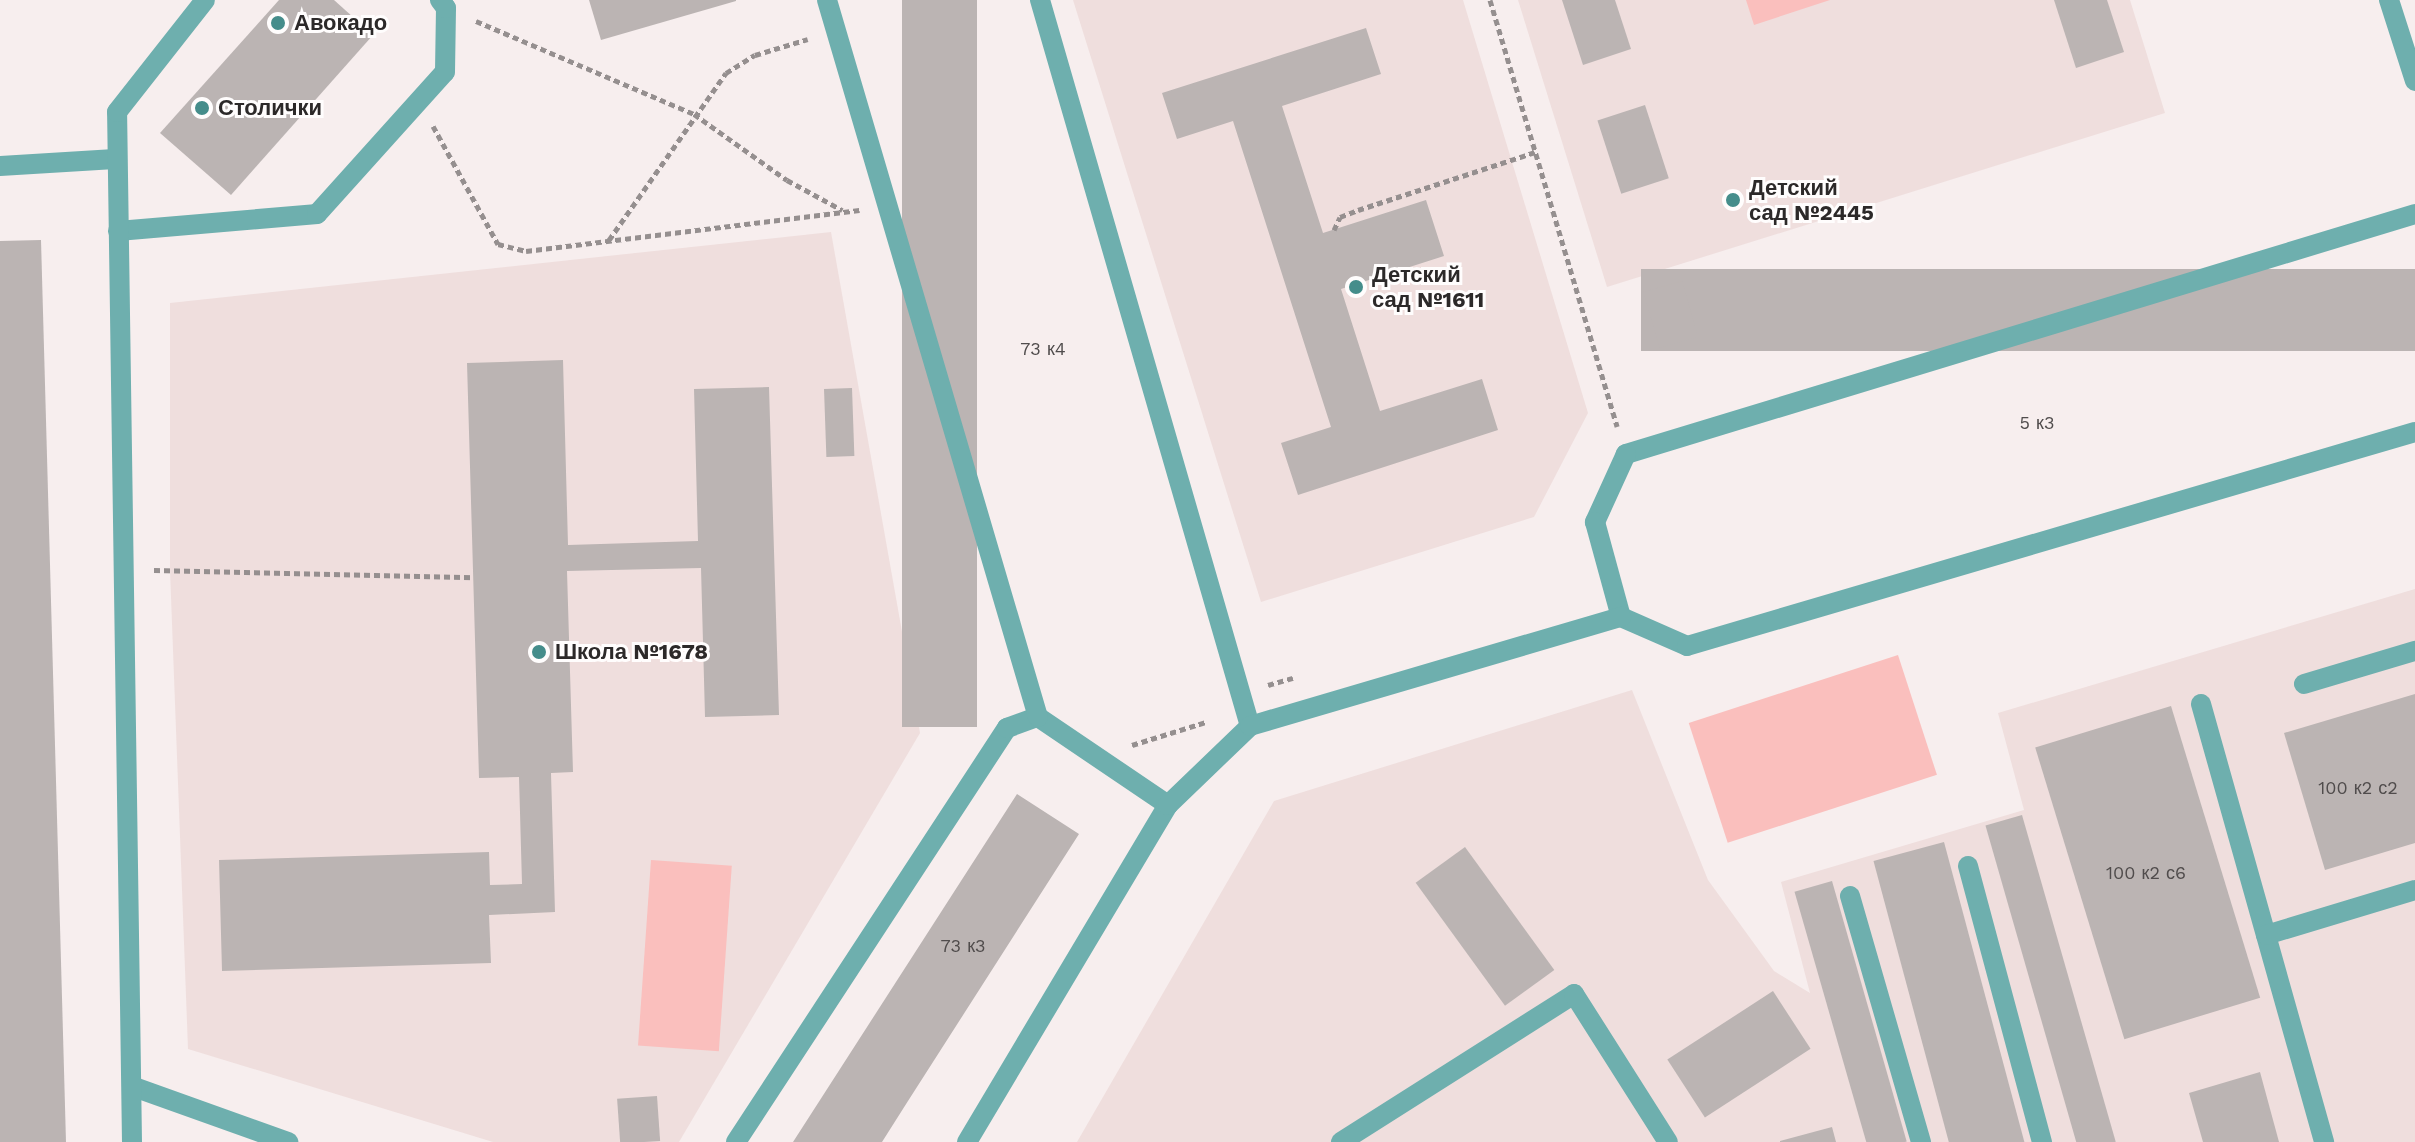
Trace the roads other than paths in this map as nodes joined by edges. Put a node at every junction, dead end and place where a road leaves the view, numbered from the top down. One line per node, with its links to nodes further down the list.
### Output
1 (205, 0): 7 (lane)
2 (827, 0): 16 (lane)
3 (1040, 0): 17 (lane)
4 (2389, 0): 6 (lane)
5 (443, 4): 10 (lane)
6 (2415, 81)
7 (115, 159): 8 (lane); 10 (lane)
8 (0, 166)
9 (2415, 214): 12 (lane)
10 (118, 231): 23 (lane)
11 (2415, 432): 12 (lane)
12 (1621, 617): 17 (lane)
13 (2415, 651): 14 (lane)
14 (2304, 684)
15 (2201, 704): 22 (lane)
16 (1038, 717): 18 (lane); 26 (lane)
17 (1250, 726): 18 (lane)
18 (1168, 805): 27 (lane)
19 (1968, 866): 31 (lane)
20 (2415, 890): 22 (lane)
21 (1850, 896): 30 (lane)
22 (2266, 935): 32 (lane)
23 (134, 1087): 24 (lane); 25 (lane)
24 (132, 1142)
25 (288, 1142)
26 (736, 1142)
27 (967, 1142)
28 (1341, 1142): 29 (lane)
29 (1668, 1142)
30 (1921, 1142)
31 (2042, 1142)
32 (2324, 1142)

